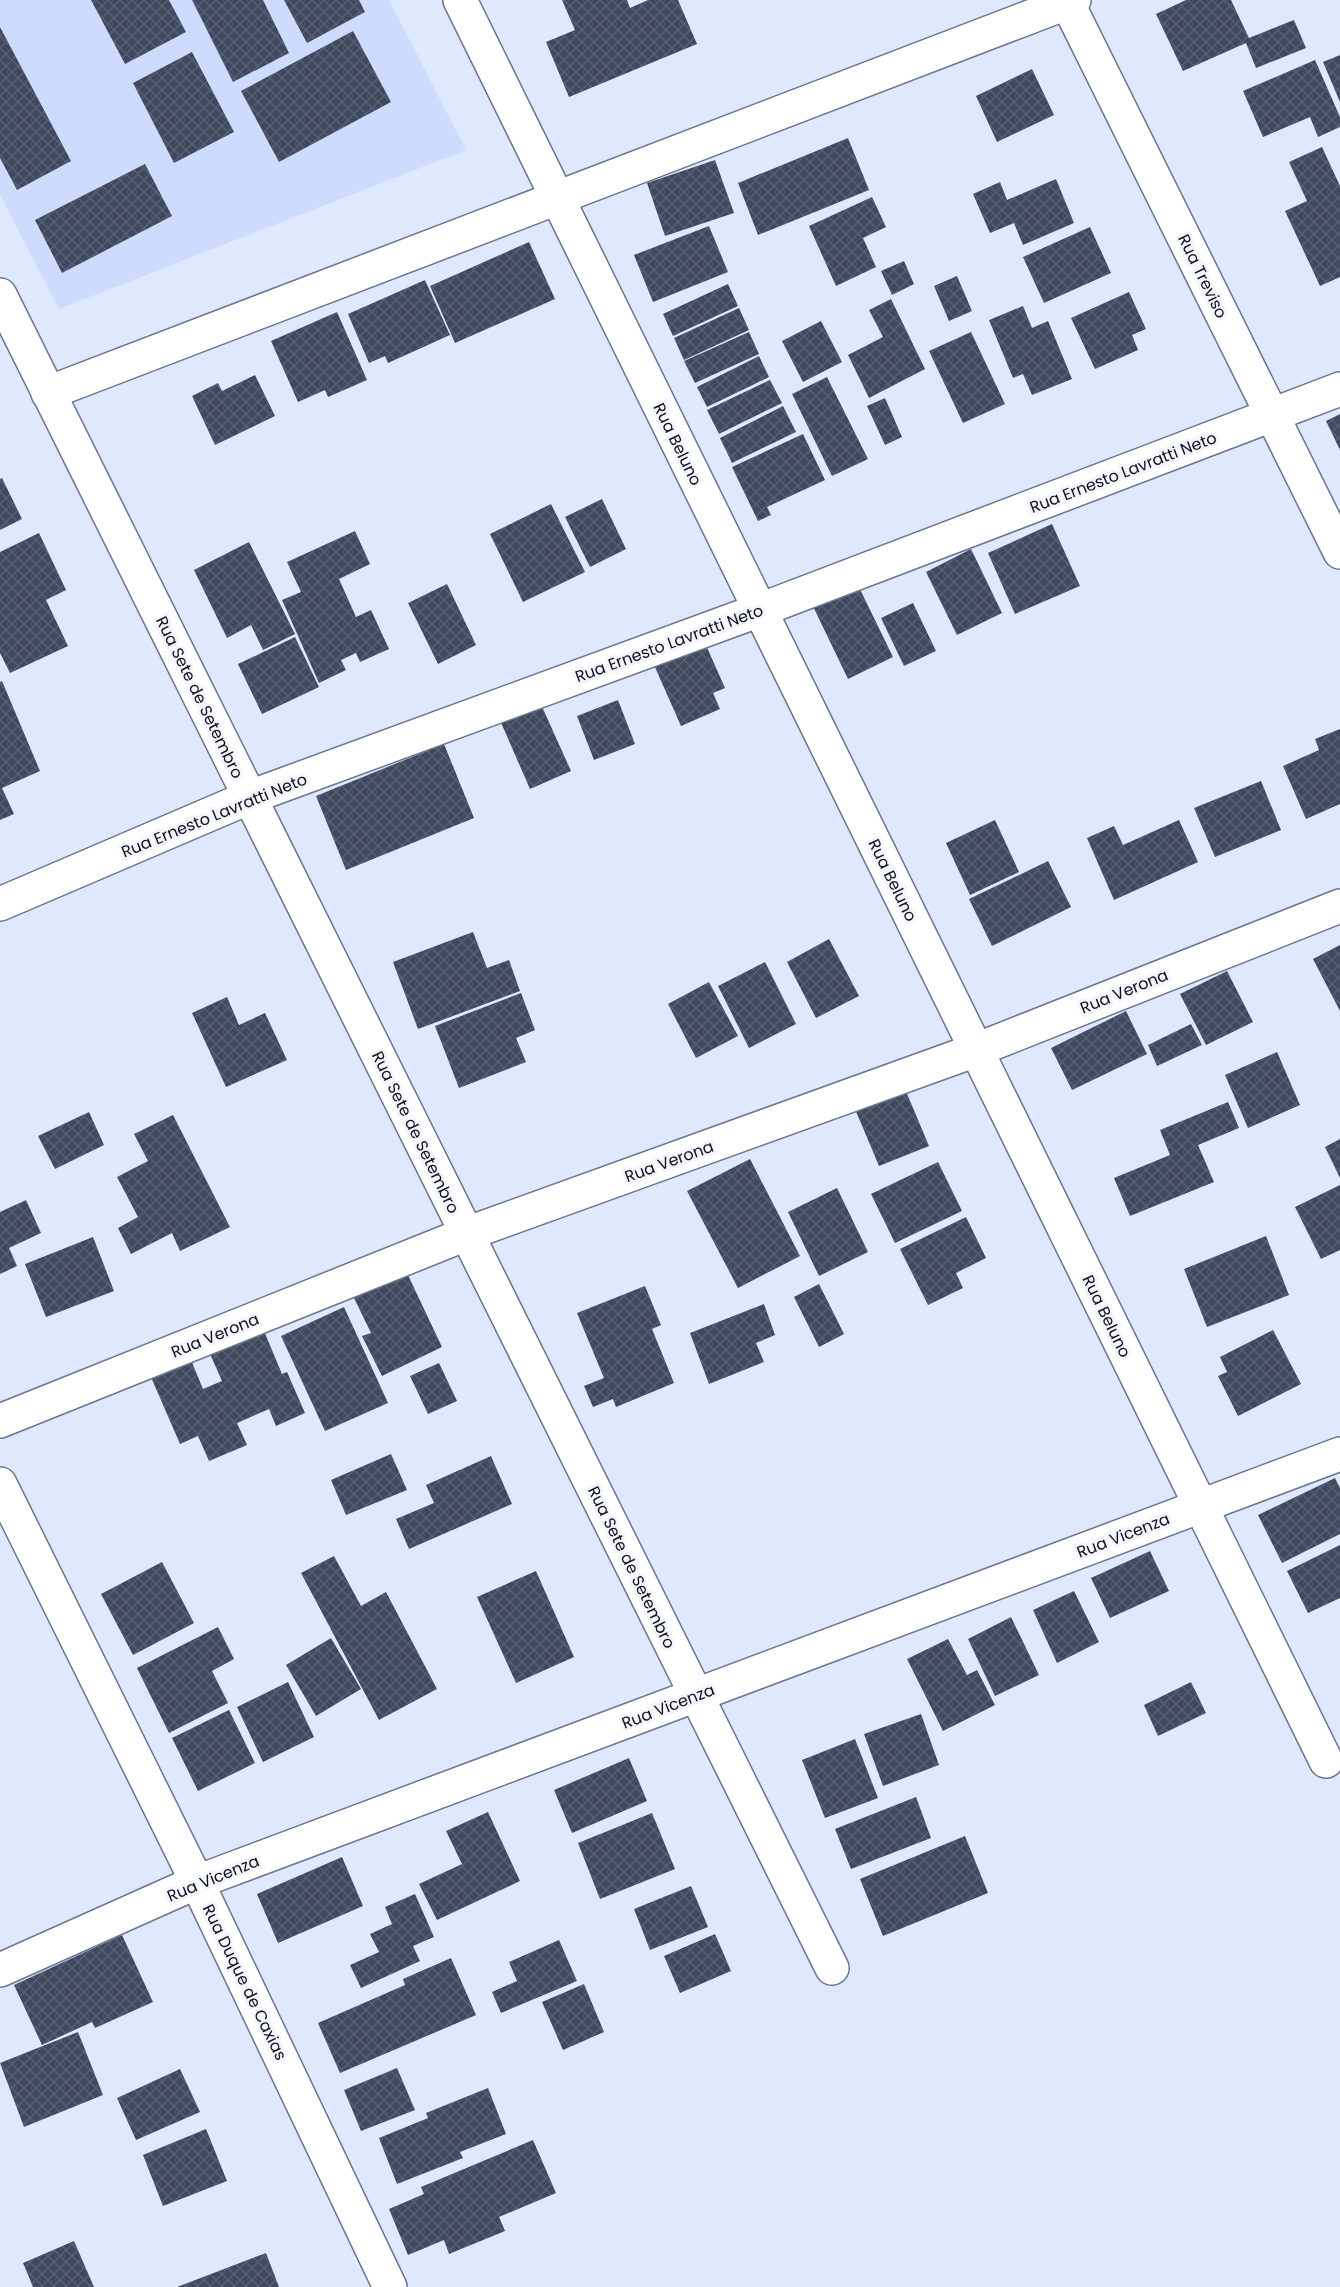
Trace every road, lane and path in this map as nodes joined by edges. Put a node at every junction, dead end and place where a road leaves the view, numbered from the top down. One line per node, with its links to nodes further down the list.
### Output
1 (460, 0): 3 (street, Rua Beluno)
2 (1069, 1): 3 (street); 7 (street, Rua Treviso)
3 (557, 198): 6 (street); 9 (street, Rua Beluno)
4 (3, 308): 6 (street, Rua Sete de Setembro)
5 (1340, 389): 7 (street, Rua Ernesto Lavratti Neto)
6 (48, 393): 10 (street, Rua Sete de Setembro)
7 (1272, 416): 8 (street, Rua Treviso); 9 (street, Rua Ernesto Lavratti Neto)
8 (1340, 552)
9 (760, 609): 10 (street, Rua Ernesto Lavratti Neto); 13 (street, Rua Beluno)
10 (250, 797): 11 (street, Rua Ernesto Lavratti Neto); 14 (street, Rua Sete de Setembro)
11 (0, 904)
12 (1340, 906): 13 (street, Rua Verona)
13 (976, 1050): 14 (street, Rua Verona); 18 (street, Rua Beluno)
14 (466, 1234): 15 (street, Rua Verona); 19 (street, Rua Sete de Setembro)
15 (0, 1421)
16 (1340, 1454): 18 (street, Rua Vicenza)
17 (0, 1484): 21 (street, Rua Duque de Caxias)
18 (1200, 1506): 19 (street, Rua Vicenza); 20 (street, Rua Beluno)
19 (696, 1695): 21 (street, Rua Vicenza); 22 (street, Rua Sete de Setembro)
20 (1326, 1761)
21 (197, 1882): 23 (street, Rua Vicenza); 24 (street, Rua Duque de Caxias)
22 (832, 1968)
23 (0, 1970)
24 (390, 2287)

